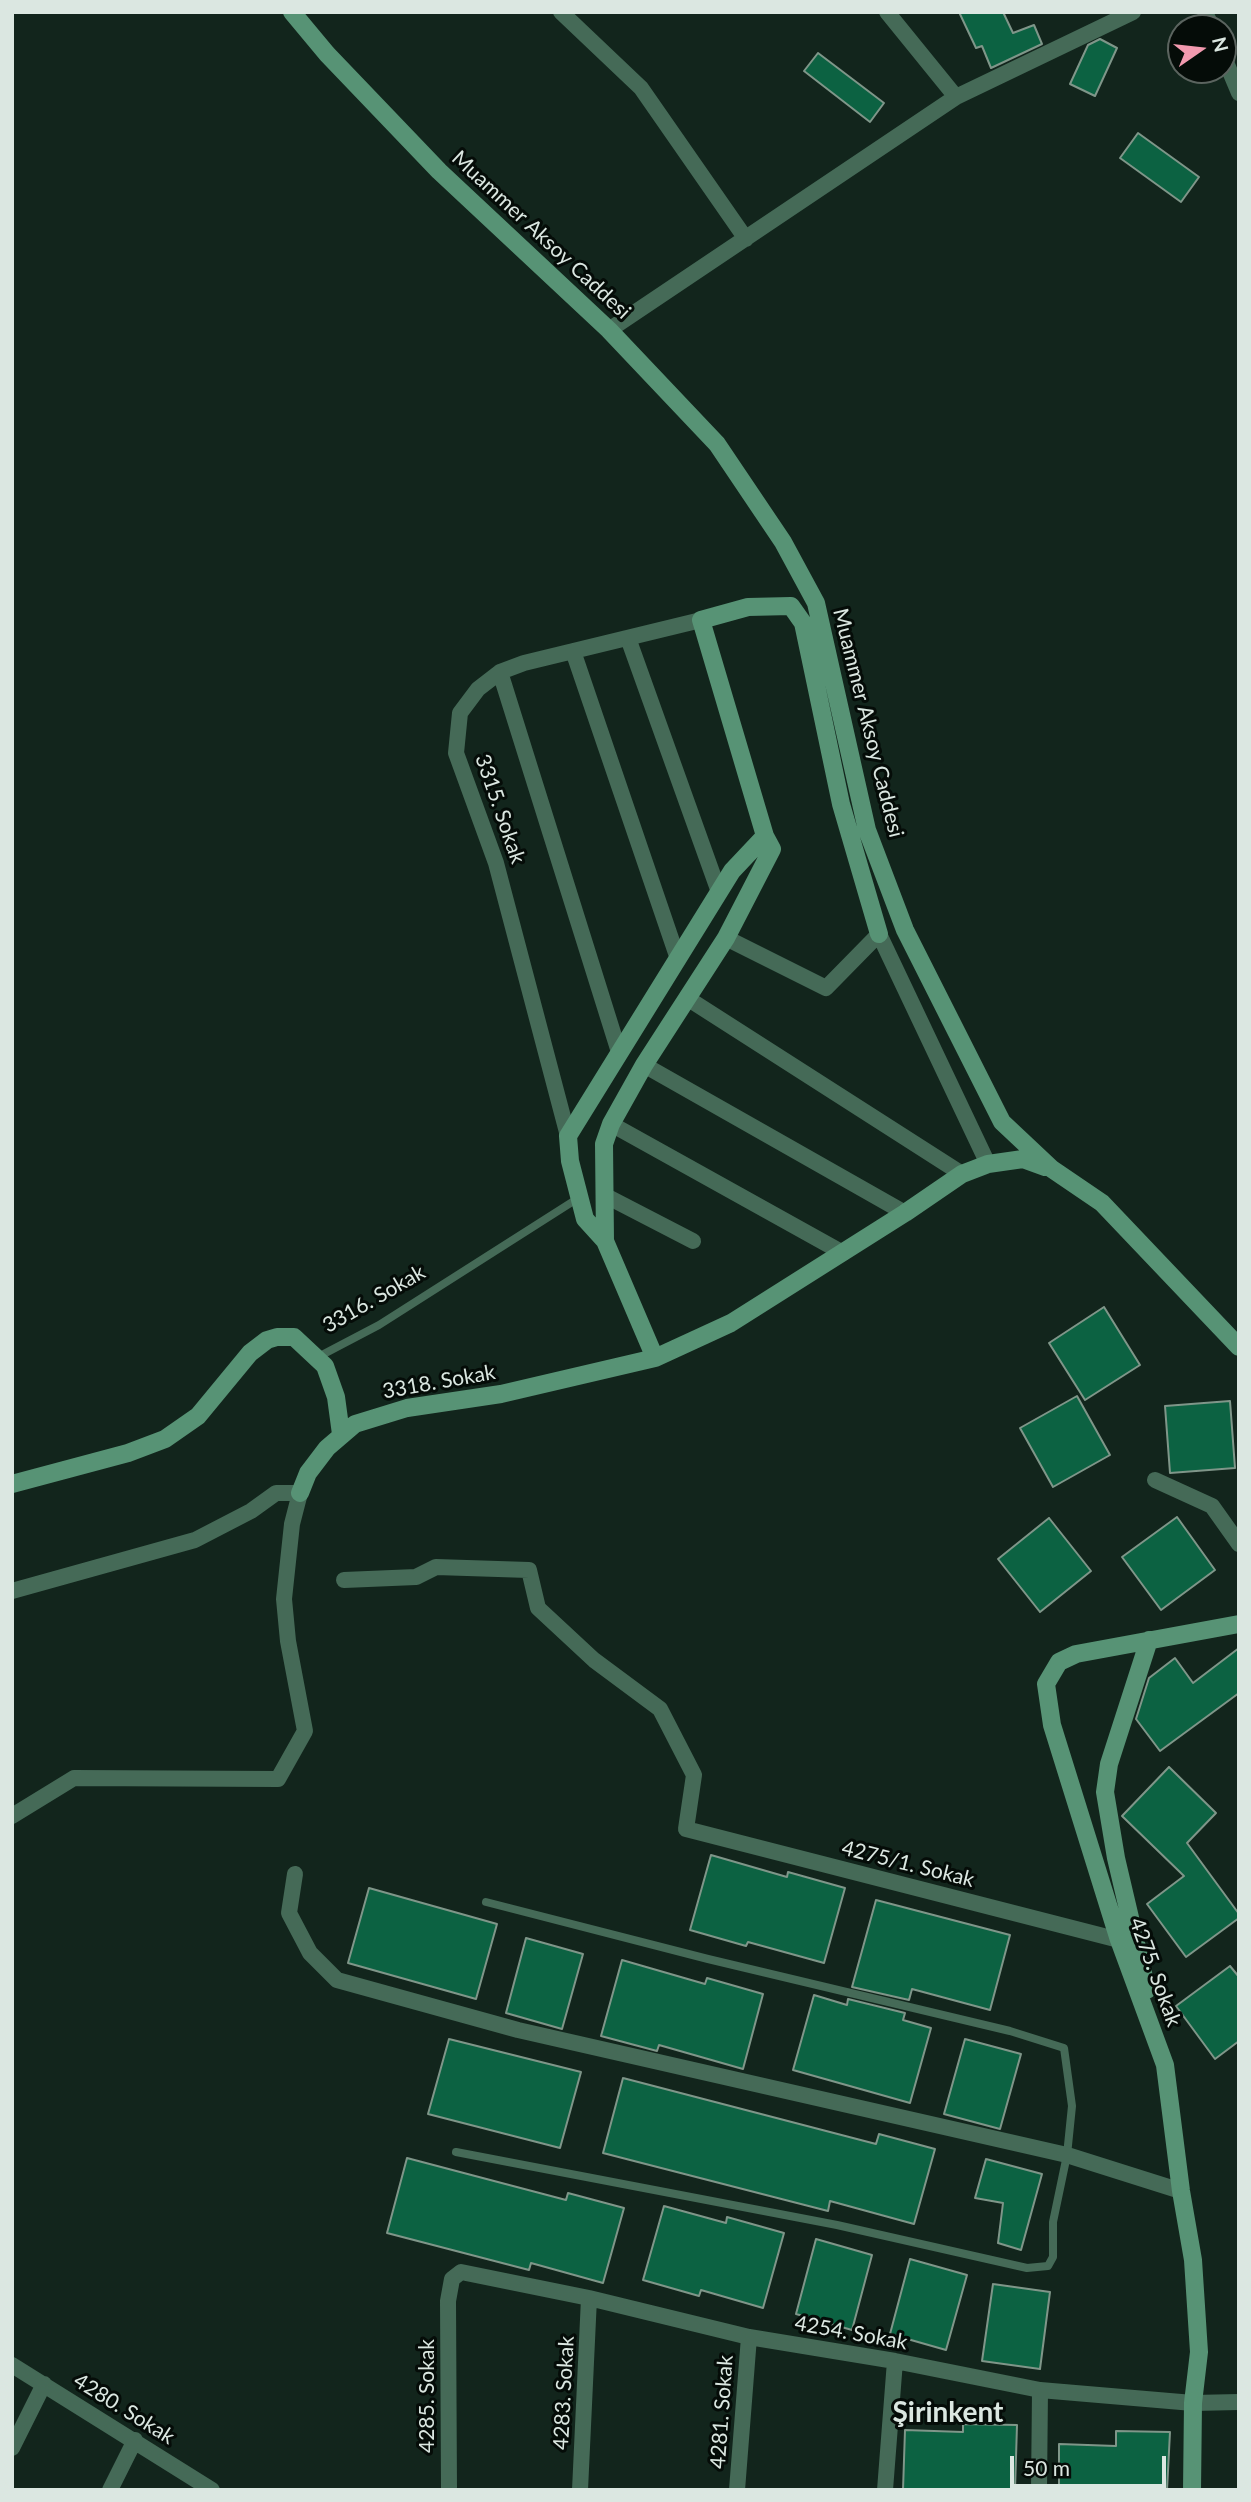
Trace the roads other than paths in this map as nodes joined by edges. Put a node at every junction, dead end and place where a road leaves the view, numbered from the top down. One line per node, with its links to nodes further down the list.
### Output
1 (292, 12): 7 (street, Muammer Aksoy Caddesi)
2 (561, 12): 6 (street)
3 (887, 12): 5 (street)
4 (1133, 12): 5 (street)
5 (956, 97): 6 (street)
6 (746, 239): 7 (street)
7 (609, 330): 23 (street, Muammer Aksoy Caddesi)
8 (701, 620): 9 (street, 3315. Sokak); 12 (street); 14 (street)
9 (628, 638): 10 (street, 3315. Sokak); 13 (street)
10 (573, 651): 11 (street, 3315. Sokak); 16 (street)
11 (500, 672): 18 (street); 21 (street, 3315. Sokak)
12 (765, 836): 13 (street); 15 (street)
13 (719, 892): 16 (street)
14 (879, 934): 15 (street); 22 (street)
15 (726, 938): 17 (street)
16 (678, 959): 18 (street)
17 (687, 998): 19 (street); 24 (street)
18 (619, 1052): 21 (street)
19 (644, 1065): 20 (street); 27 (street)
20 (611, 1124): 25 (street); 30 (street)
21 (568, 1136): 26 (street)
22 (988, 1164): 23 (street, 3318. Sokak); 24 (street, 3318. Sokak)
23 (1052, 1169): 31 (street, Muammer Aksoy Caddesi)
24 (962, 1174): 27 (street, 3318. Sokak)
25 (606, 1196): 28 (street); 29 (street)
26 (580, 1197): 28 (street); 32 (lane, 3316. Sokak)
27 (905, 1213): 30 (street, 3318. Sokak)
28 (605, 1241): 33 (street)
29 (693, 1241)
30 (843, 1253): 33 (street, 3318. Sokak)
31 (1239, 1347)
32 (318, 1357): 34 (street); 36 (street, 3316. Sokak)
33 (655, 1357): 34 (street, 3318. Sokak)
34 (341, 1434): 37 (street, 3318. Sokak)
35 (1154, 1480): 38 (street)
36 (12, 1484)
37 (300, 1493): 40 (street); 43 (street, 3318. Sokak)
38 (1239, 1544)
39 (344, 1580): 46 (street, 4275/1. Sokak)
40 (12, 1591)
41 (1239, 1624): 42 (street, 4275. Sokak)
42 (1149, 1640): 46 (street, 4275. Sokak); 47 (street)
43 (12, 1816)
44 (295, 1874): 49 (street)
45 (486, 1902): 49 (lane)
46 (1119, 1940): 47 (street, 4275. Sokak)
47 (1165, 2065): 50 (street, 4275. Sokak)
48 (456, 2152): 49 (lane)
49 (1067, 2155): 50 (street)
50 (1181, 2191): 59 (street, 4275. Sokak)
51 (589, 2298): 52 (street, 4254. Sokak); 53 (street, 4254. Sokak); 65 (street, 4283. Sokak)
52 (448, 2301): 64 (street, 4285. Sokak)
53 (749, 2337): 54 (street, 4254. Sokak); 66 (street, 4281. Sokak)
54 (895, 2361): 57 (street, 4254. Sokak); 67 (street)
55 (12, 2365): 56 (street, 4280. Sokak)
56 (44, 2384): 60 (street, 4280. Sokak); 61 (street)
57 (1040, 2390): 59 (street, 4254. Sokak); 68 (street)
58 (1239, 2402): 59 (street, 4254. Sokak)
59 (1194, 2403): 69 (street, 4275. Sokak)
60 (135, 2440): 62 (street); 63 (street, 4280. Sokak)
61 (12, 2448)
62 (110, 2490)
63 (212, 2490)
64 (449, 2490)
65 (580, 2490)
66 (737, 2490)
67 (885, 2490)
68 (1039, 2490)
69 (1192, 2490)

